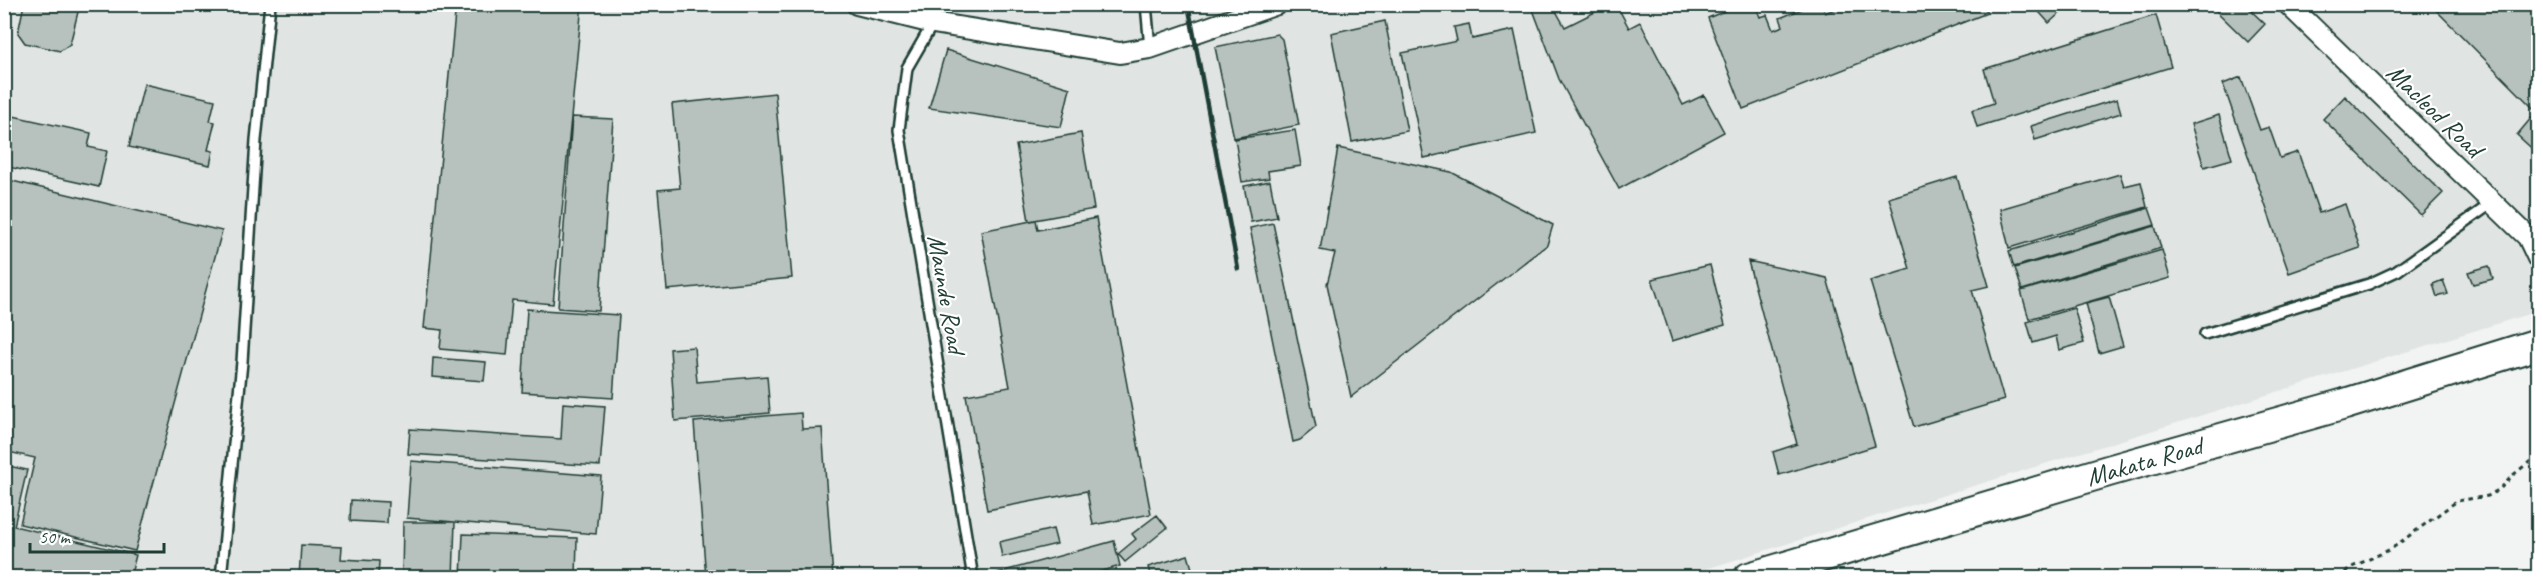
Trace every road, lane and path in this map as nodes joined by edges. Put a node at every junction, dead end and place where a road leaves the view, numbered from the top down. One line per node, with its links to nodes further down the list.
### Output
1 (270, 4): 13 (lane)
2 (857, 4): 6 (street)
3 (1146, 4): 7 (lane)
4 (1277, 4): 7 (street)
5 (2288, 4): 8 (street, Macleod Road)
6 (933, 23): 7 (street); 14 (lane, Maunde Road)
7 (1150, 48)
8 (2492, 203): 9 (street, Macleod Road); 10 (lane)
9 (2538, 258)
10 (2205, 334)
11 (2538, 345): 15 (main road, Makata Road)
12 (2538, 455): 16 (path)
13 (221, 578)
14 (973, 578)
15 (1749, 578)
16 (2338, 578)

